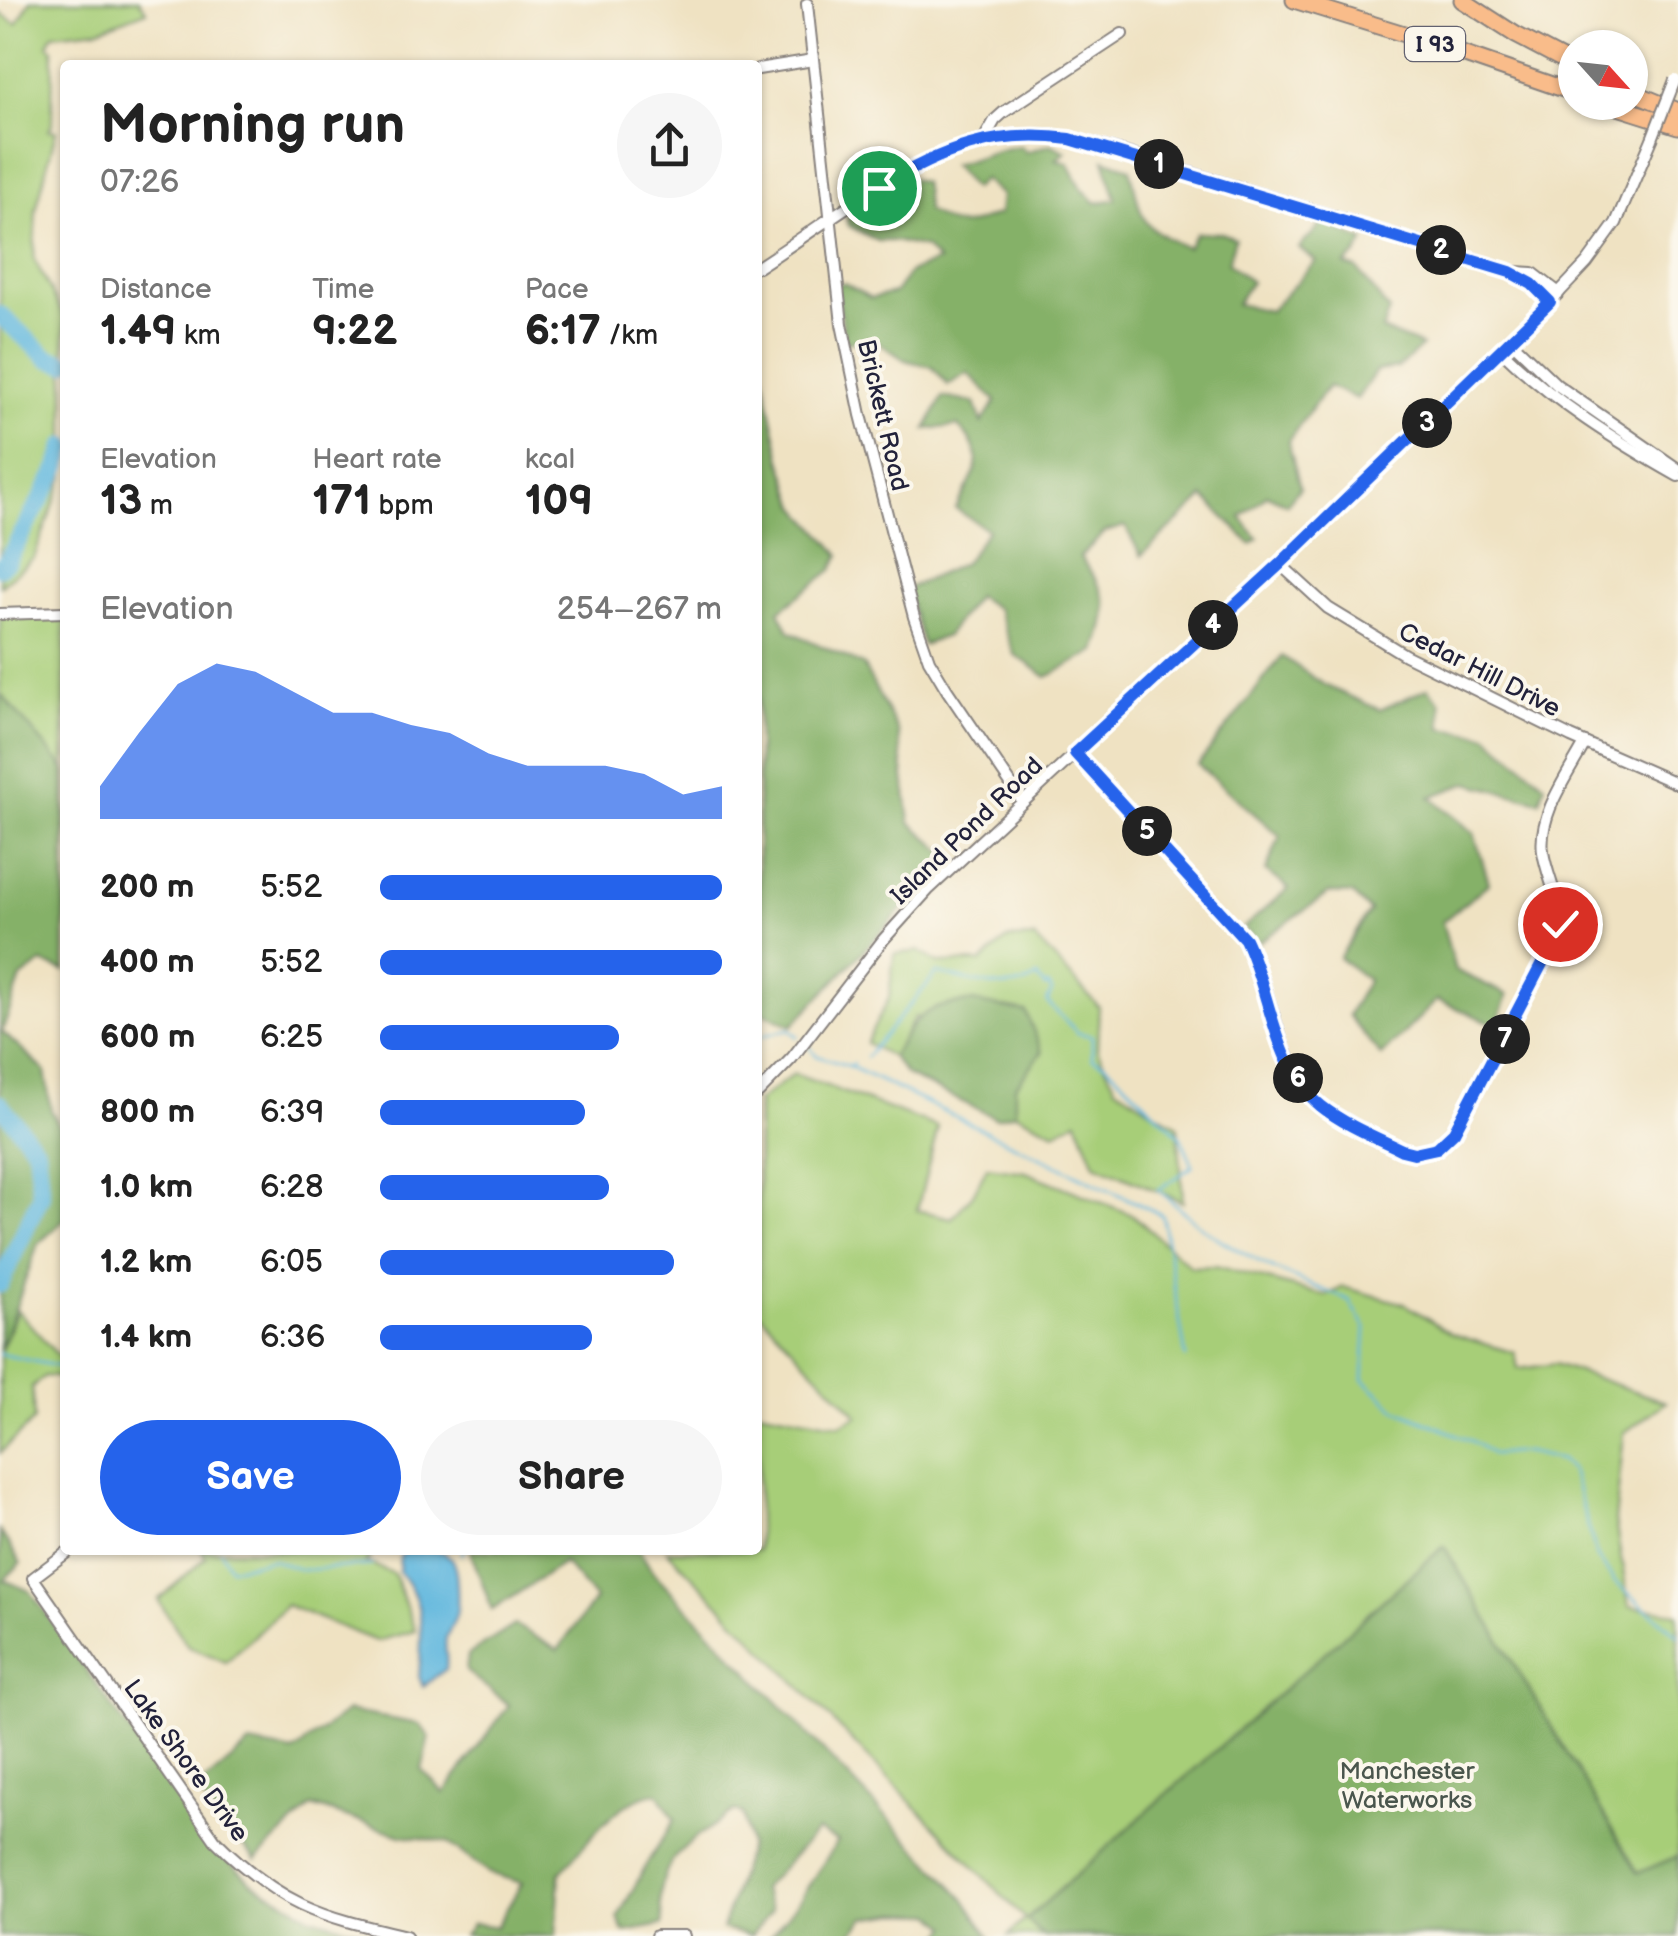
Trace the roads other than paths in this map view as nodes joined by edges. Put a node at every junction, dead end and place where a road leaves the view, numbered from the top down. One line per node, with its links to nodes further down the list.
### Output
1 (1294, 0): 9 (highway, I 93)
2 (1462, 0): 5 (highway)
3 (807, 4): 6 (street, Brickett Road)
4 (1122, 34): 14 (street)
5 (1558, 57)
6 (812, 60): 7 (street); 15 (street, Brickett Road)
7 (762, 68)
8 (1677, 76): 18 (street, Island Pond Road, bridge)
9 (1558, 87)
10 (1648, 98): 11 (highway)
11 (1678, 111)
12 (1648, 117): 13 (highway)
13 (1678, 126)
14 (984, 141): 15 (street); 17 (street)
15 (830, 221): 16 (street); 29 (street, Brickett Road)
16 (762, 264)
17 (1510, 272): 18 (street); 19 (street)
18 (1559, 293): 19 (street, Island Pond Road)
19 (1550, 302): 20 (street, Island Pond Road)
20 (1511, 341): 21 (street, Island Pond Road); 22 (street)
21 (1502, 351): 22 (street); 23 (street, Island Pond Road)
22 (1678, 472)
23 (1280, 564): 26 (street, Cedar Hill Drive); 27 (street, Island Pond Road)
24 (60, 612): 25 (street)
25 (0, 614)
26 (1584, 743): 27 (street); 28 (street, Cedar Hill Drive)
27 (1075, 753): 29 (street, Island Pond Road)
28 (1678, 784)
29 (1024, 802): 30 (street, Island Pond Road)
30 (762, 1089)
31 (63, 1555): 32 (street, Lake Shore Drive)
32 (406, 1936)
33 (656, 1936): 34 (street)
34 (684, 1936)

